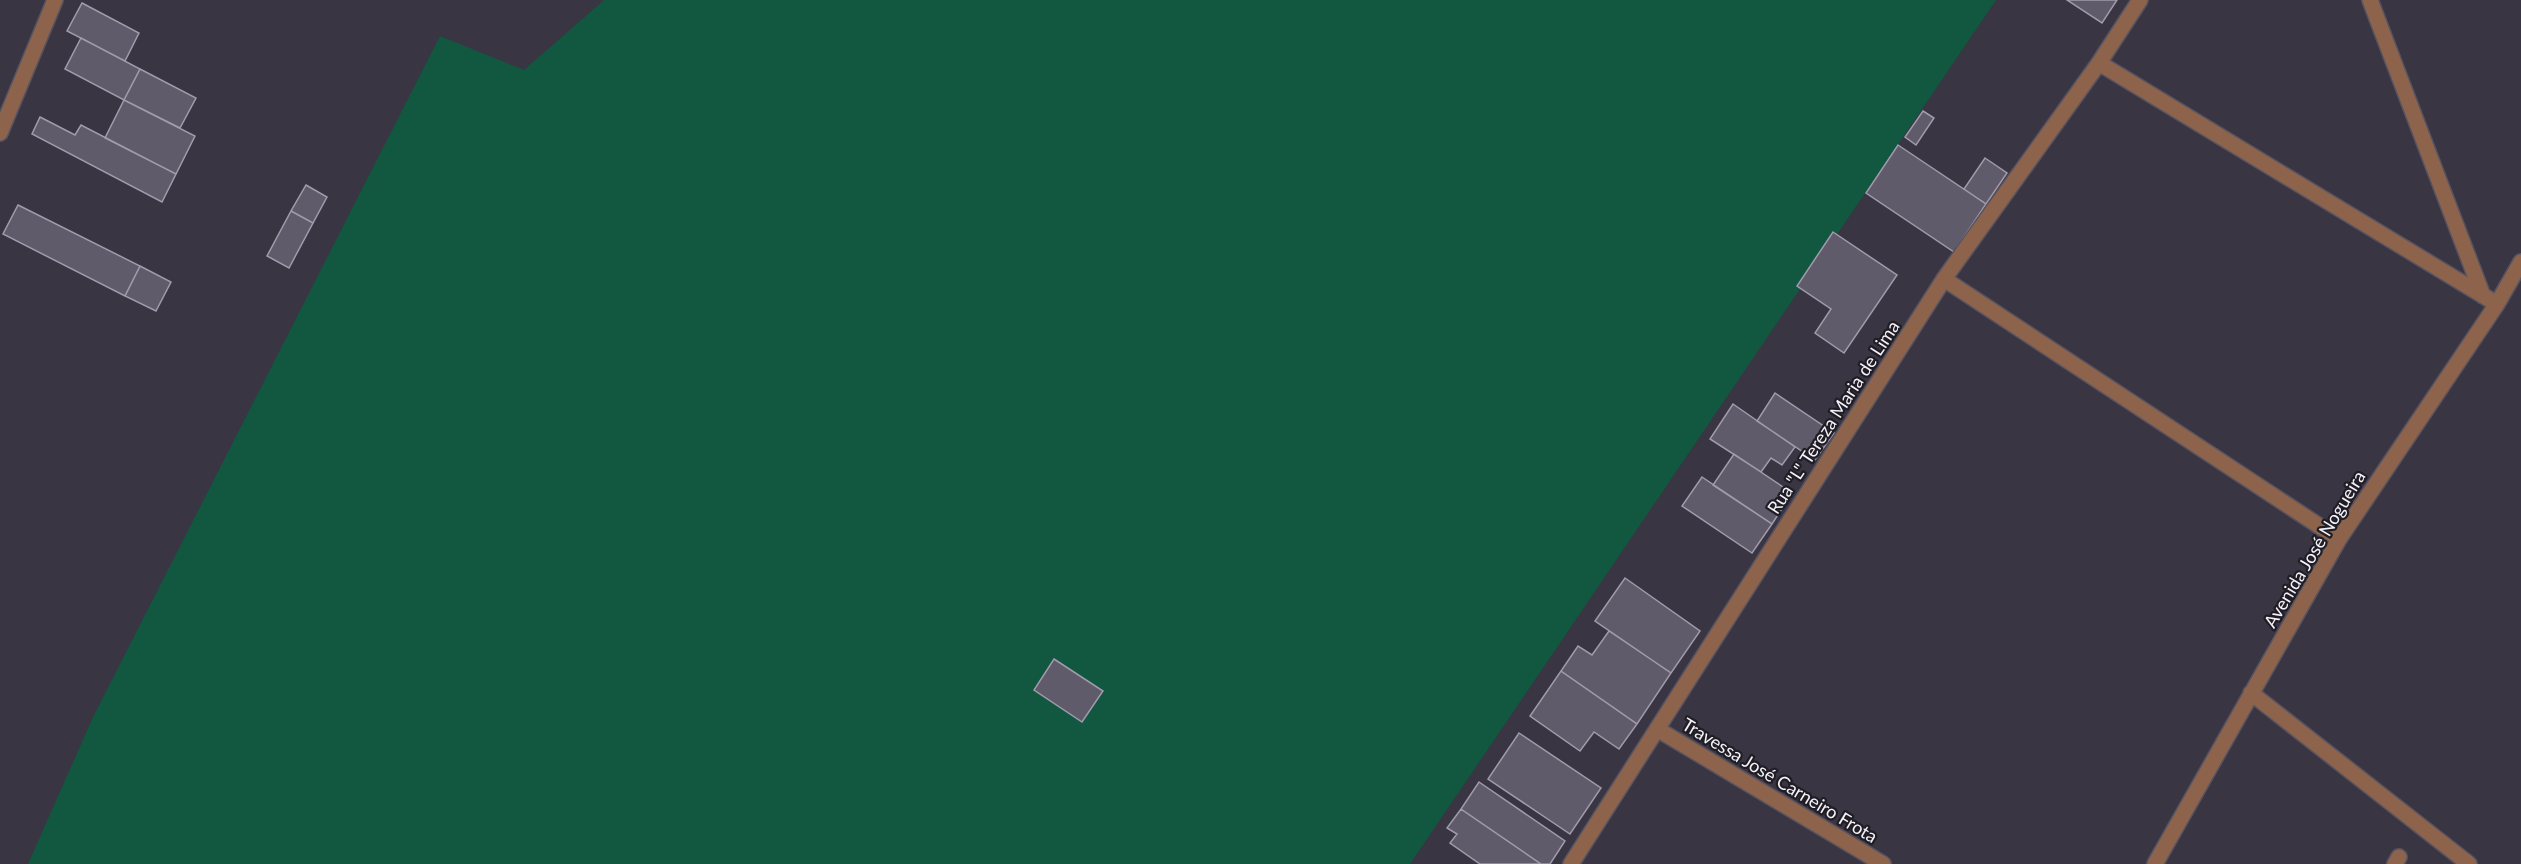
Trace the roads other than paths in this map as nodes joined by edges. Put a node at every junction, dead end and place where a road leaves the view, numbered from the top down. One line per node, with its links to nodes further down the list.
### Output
1 (55, 0): 5 (street)
2 (2140, 0): 4 (street, Rua "L" Tereza Maria de Lima)
3 (2370, 0): 8 (street)
4 (2099, 63): 7 (street, Rua "L" Tereza Maria de Lima); 8 (street)
5 (0, 133)
6 (2521, 262): 9 (street, Avenida José Nogueira)
7 (1944, 279): 10 (street); 12 (street, Rua "L" Tereza Maria de Lima)
8 (2484, 296): 9 (street)
9 (2497, 304): 10 (street, Avenida José Nogueira)
10 (2339, 539): 11 (street, Avenida José Nogueira)
11 (2251, 693): 15 (street, Avenida José Nogueira); 16 (street)
12 (1657, 729): 13 (street, Rua "L" Tereza Maria de Lima); 14 (street, Travessa José Carneiro Frota)
13 (1571, 864)
14 (1883, 864)
15 (2155, 864)
16 (2469, 864)

